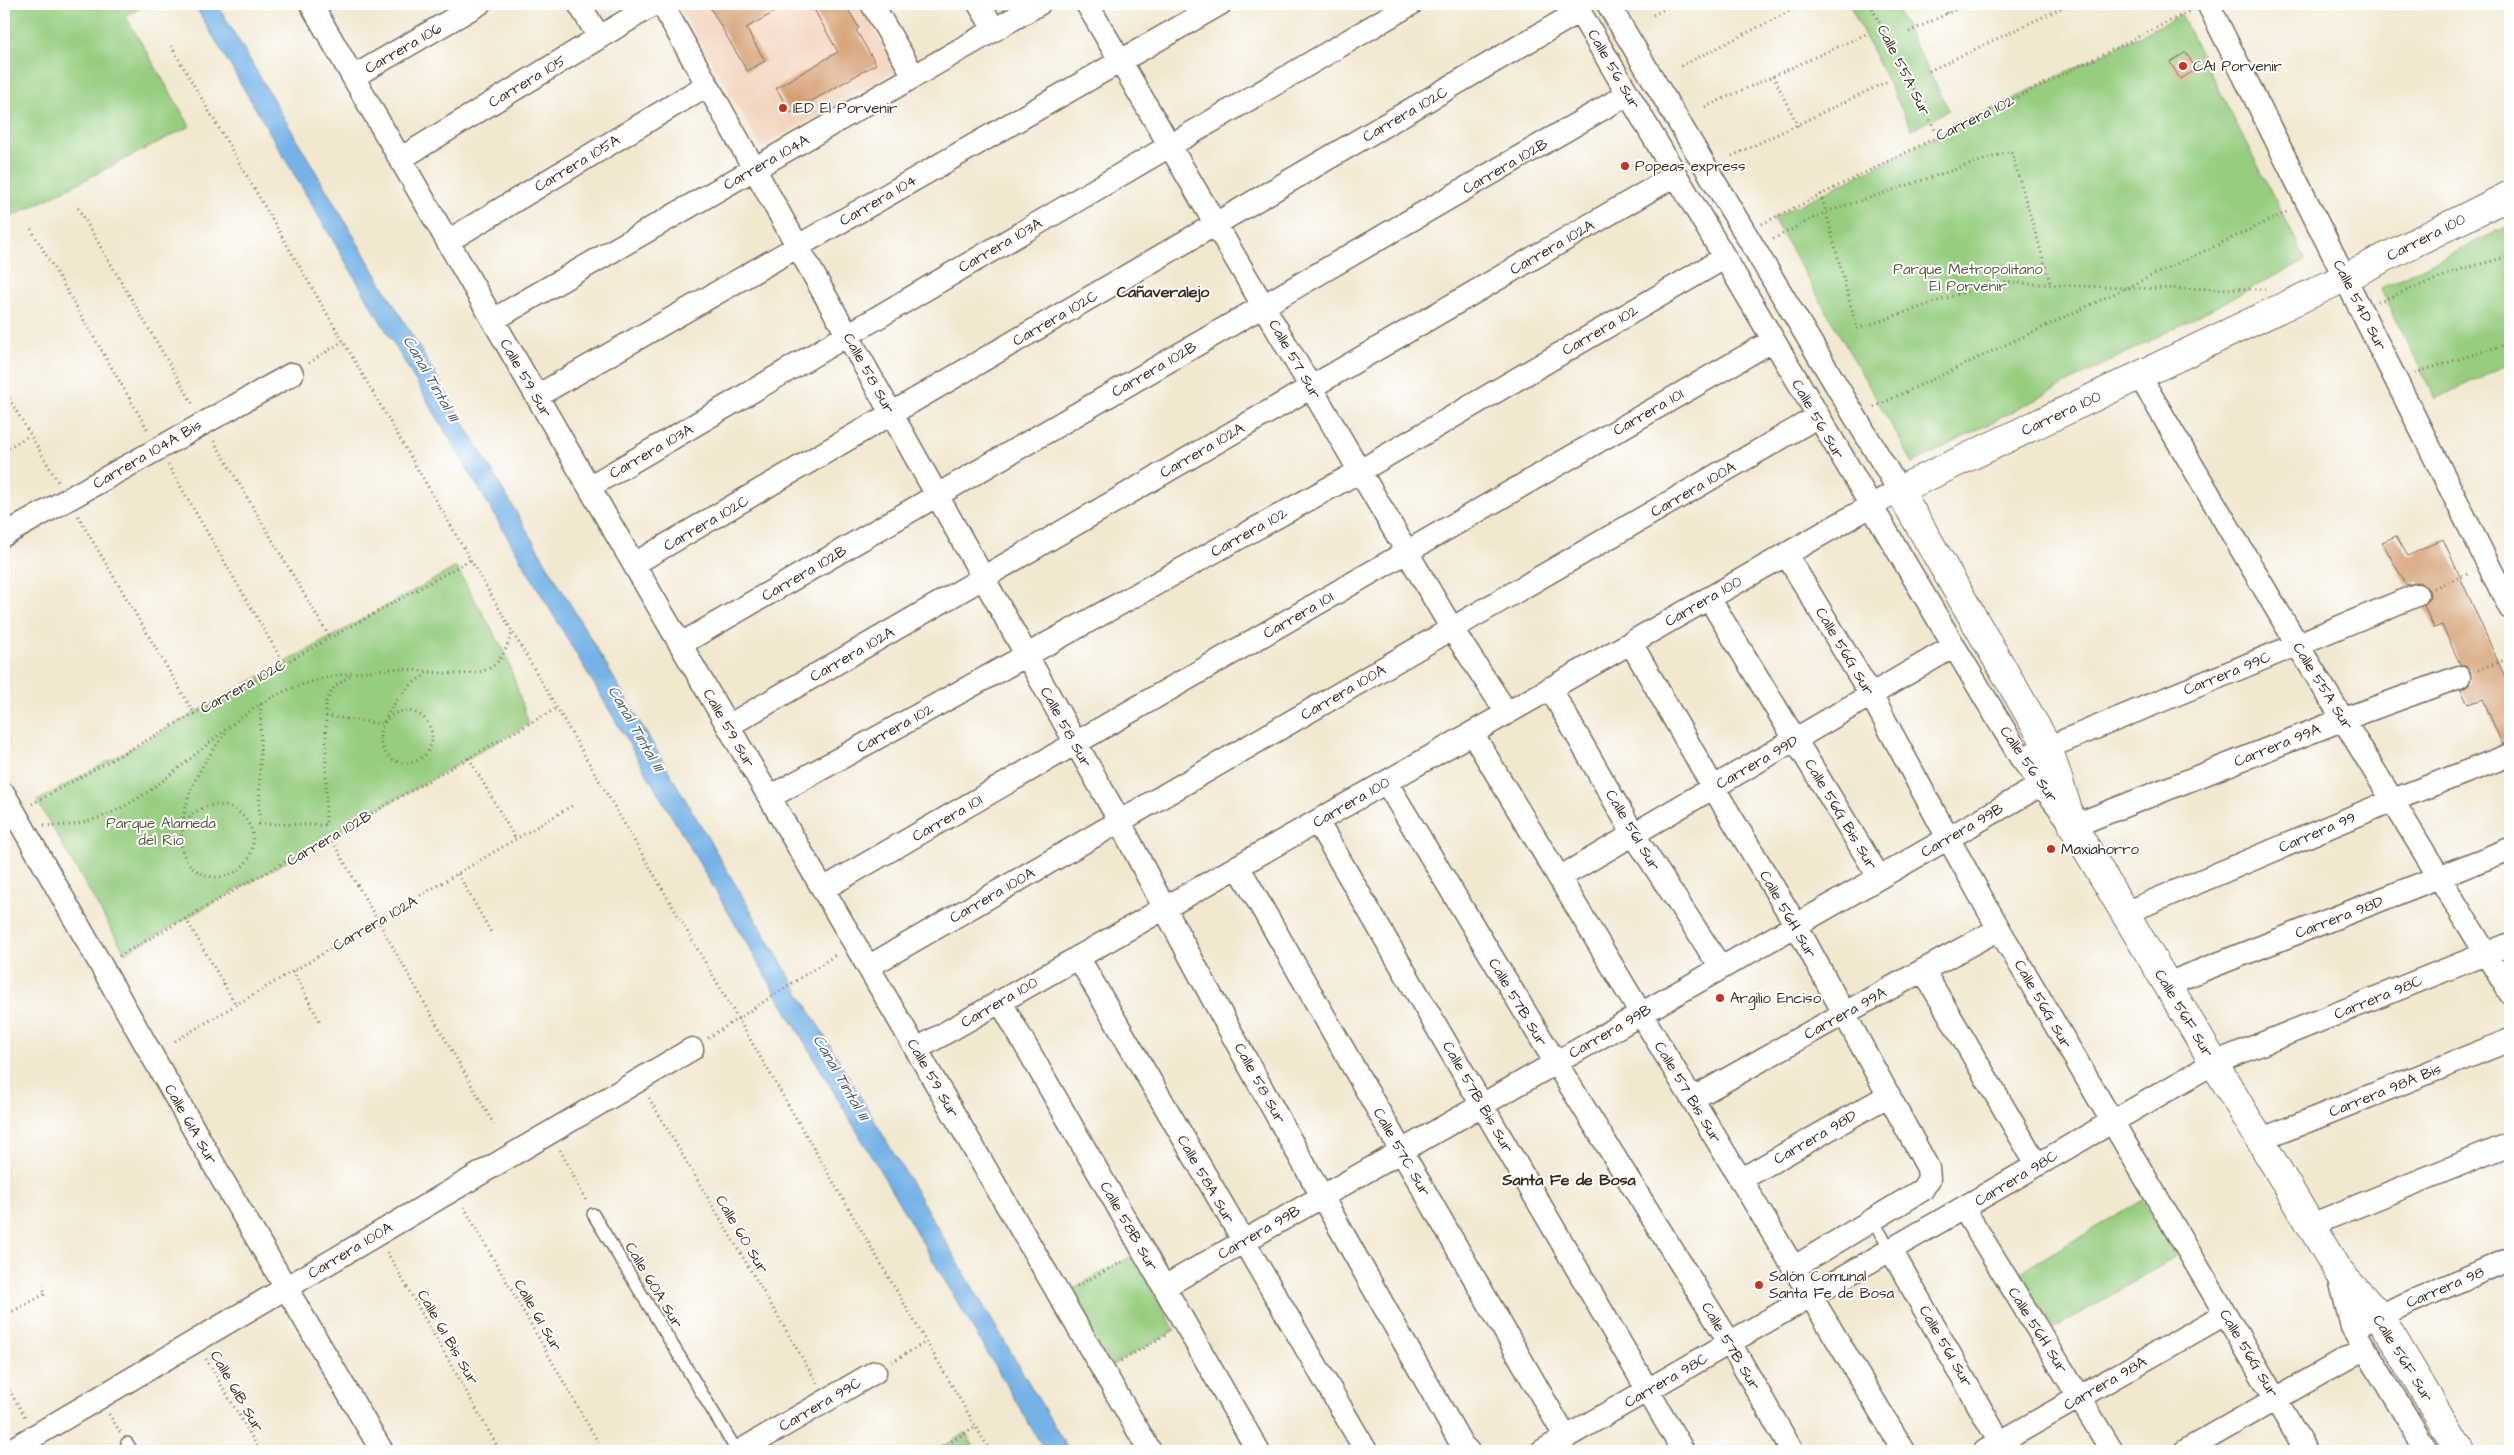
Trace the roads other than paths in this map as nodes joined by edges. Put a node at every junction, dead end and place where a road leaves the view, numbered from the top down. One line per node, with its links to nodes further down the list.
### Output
1 (311, 4): 19 (street, Calle 59 Sur)
2 (479, 4): 19 (street, Carrera 106)
3 (579, 4): 16 (street)
4 (654, 4): 16 (street, Carrera 105)
5 (662, 4): 20 (street, Calle 58 Sur)
6 (872, 4): 18 (street)
7 (979, 4): 15 (street)
8 (1039, 4): 15 (street, Carrera 104A)
9 (1087, 4): 17 (street, Calle 57 Sur)
10 (1220, 4): 17 (street, Carrera 104)
11 (1411, 4): 22 (street, Carrera 103A)
12 (1608, 4): 44 (street, Calle 56 Sur)
13 (2202, 6): 31 (street, Calle 54D Sur)
14 (1578, 8): 21 (street, Calle 56 Sur); 27 (street, Carrera 102C)
15 (994, 29): 18 (street, Carrera 104A)
16 (599, 37): 23 (street, Carrera 105)
17 (1120, 61): 22 (street, Calle 57 Sur); 29 (street, Carrera 104)
18 (914, 76): 24 (street, Carrera 104A)
19 (354, 77): 23 (street, Calle 59 Sur)
20 (707, 85): 24 (street, Calle 58 Sur); 28 (street, Carrera 105A)
21 (1628, 94): 25 (street, Calle 56 Sur); 32 (street, Carrera 102B)
22 (1170, 146): 27 (street, Calle 57 Sur); 34 (street, Carrera 103A)
23 (400, 159): 28 (street, Calle 59 Sur)
24 (754, 168): 29 (street, Calle 58 Sur); 33 (street, Carrera 104A)
25 (1676, 175): 30 (street, Calle 56 Sur); 38 (street, Carrera 102A)
26 (2510, 195): 31 (street, Carrera 100)
27 (1216, 224): 32 (street, Calle 57 Sur); 40 (street, Carrera 102C)
28 (448, 241): 33 (street, Calle 59 Sur)
29 (798, 246): 34 (street, Calle 58 Sur); 39 (street, Carrera 104)
30 (1724, 258): 35 (street, Calle 56 Sur); 42 (street, Carrera 102)
31 (2346, 277): 37 (street, Carrera 100); 54 (street, Calle 54D Sur)
32 (1264, 306): 38 (street, Calle 57 Sur); 45 (street, Carrera 102B)
33 (493, 320): 39 (street, Calle 59 Sur)
34 (848, 335): 40 (street, Calle 58 Sur); 43 (street, Carrera 103A)
35 (1772, 341): 41 (street, Calle 56 Sur); 48 (street, Carrera 101)
36 (292, 374): 47 (street, Carrera 104A Bis)
37 (2139, 376): 44 (street, Carrera 100); 58 (street, Calle 55A Sur)
38 (1311, 387): 42 (street, Calle 57 Sur); 51 (street, Carrera 102A)
39 (537, 396): 43 (street, Calle 59 Sur)
40 (892, 414): 45 (street, Calle 58 Sur); 50 (street, Carrera 102C)
41 (1817, 418): 46 (street, Calle 56 Sur); 55 (street, Carrera 100A)
42 (1360, 471): 48 (street, Calle 57 Sur); 60 (street, Carrera 102)
43 (590, 487): 50 (street, Calle 59 Sur)
44 (1900, 490): 46 (street, Carrera 100); 70 (street, Calle 56 Sur)
45 (937, 496): 51 (street, Calle 58 Sur); 57 (street, Carrera 102B)
46 (1870, 507): 49 (street, Carrera 100); 59 (street, Calle 56 Sur)
47 (4, 535)
48 (1407, 552): 55 (street, Calle 57 Sur); 69 (street, Carrera 101)
49 (1786, 554): 53 (street, Carrera 100); 63 (street, Calle 56G Sur)
50 (634, 564): 57 (street, Calle 59 Sur)
51 (983, 578): 60 (street, Calle 58 Sur); 66 (street, Carrera 102A)
52 (2417, 595): 58 (street, Carrera 99C)
53 (1709, 598): 56 (street, Carrera 100); 68 (street, Calle 56G Bis Sur)
54 (2510, 608)
55 (1452, 629): 64 (street, Calle 57 Sur); 80 (street, Carrera 100A)
56 (1631, 642): 62 (street, Carrera 100); 75 (street, Calle 56H Sur)
57 (681, 644): 66 (street, Calle 59 Sur)
58 (2297, 644): 65 (street, Calle 55A Sur); 70 (street, Carrera 99C)
59 (1954, 646): 63 (street, Carrera 99D); 72 (street, Calle 56 Sur)
60 (1026, 655): 69 (street, Calle 58 Sur); 77 (street, Carrera 102)
61 (2459, 677): 65 (street, Carrera 99A)
62 (1550, 688): 64 (street, Carrera 100); 82 (street, Calle 56I Sur)
63 (1872, 695): 68 (street, Carrera 99D); 83 (street, Calle 56G Sur)
64 (1507, 713): 67 (street, Carrera 100)
65 (2344, 719): 78 (street, Calle 55A Sur); 81 (street, Carrera 99A)
66 (728, 726): 77 (street, Calle 59 Sur)
67 (1472, 733): 74 (street, Carrera 100); 88 (street, Calle 57 Bis Sur)
68 (1796, 739): 75 (street, Carrera 99D); 86 (street, Calle 56G Bis Sur)
69 (1076, 743): 80 (street, Calle 58 Sur); 89 (street, Carrera 101)
70 (2048, 747): 72 (street, Carrera 99C); 73 (street, Calle 56F Sur)
71 (2510, 755): 78 (street, Carrera 99)
72 (2021, 758): 73 (street, Calle 56 Sur)
73 (2049, 780): 81 (street, Calle 56F Sur); 83 (street, Carrera 99B)
74 (1386, 782): 79 (street, Carrera 100); 108 (street, Calle 57B Sur)
75 (1714, 788): 82 (street, Carrera 99D); 92 (street, Calle 56H Sur)
76 (4, 794): 130 (street, Calle 61A Sur)
77 (770, 797): 89 (street, Calle 59 Sur)
78 (2393, 800): 87 (street, Calle 55A Sur); 91 (street, Carrera 99)
79 (1317, 821): 85 (street, Carrera 100); 112 (street, Calle 57B Bis Sur)
80 (1120, 822): 90 (street, Calle 58 Sur); 97 (street, Carrera 100A)
81 (2073, 826): 91 (street, Calle 56F Sur)
82 (1634, 835): 88 (street, Carrera 99D); 98 (street, Calle 56I Sur)
83 (1948, 838): 86 (street, Carrera 99B); 93 (street, Calle 56G Sur)
84 (2510, 849): 87 (street, Carrera 98D)
85 (1238, 866): 90 (street, Carrera 100); 116 (street, Calle 57C Sur)
86 (1879, 877): 92 (street, Carrera 99B)
87 (2440, 877): 95 (street, Calle 55A Sur); 100 (street, Carrera 98D)
88 (1559, 878): 103 (street, Calle 57 Bis Sur)
89 (823, 889): 97 (street, Calle 59 Sur)
90 (1164, 908): 96 (street, Carrera 100); 119 (street, Calle 58 Sur)
91 (2125, 914): 100 (street, Calle 56F Sur)
92 (1796, 925): 98 (street, Carrera 99B); 104 (street, Calle 56H Sur)
93 (1999, 929): 99 (street, Carrera 99A); 113 (street, Calle 56G Sur)
94 (2510, 944): 95 (street, Carrera 98C)
95 (2487, 954): 101 (street, Calle 55A Sur); 109 (street, Carrera 98C)
96 (1078, 957): 102 (street, Carrera 100); 124 (street, Calle 58A Sur)
97 (868, 967): 107 (street, Calle 59 Sur)
98 (1721, 968): 103 (street, Carrera 99B)
99 (1923, 970): 104 (street, Carrera 99A); 117 (street)
100 (2167, 984): 109 (street, Calle 56F Sur)
101 (2510, 993)
102 (1000, 1001): 107 (street, Carrera 100); 129 (street, Calle 58B Sur)
103 (1641, 1014): 108 (street, Carrera 99B); 111 (street, Calle 57 Bis Sur)
104 (1843, 1014): 110 (street, Calle 56H Sur); 111 (street, Carrera 99A)
105 (2510, 1040): 114 (street, Carrera 98A Bis)
106 (692, 1049): 130 (street, Carrera 100A)
107 (917, 1049): 146 (street, Calle 59 Sur)
108 (1556, 1062): 112 (street, Carrera 99B); 135 (street, Calle 57B Sur)
109 (2214, 1063): 113 (street, Carrera 98C); 114 (street, Calle 56F Sur)
110 (1889, 1094): 118 (street, Carrera 98D); 122 (street, Calle 56H Sur)
111 (1692, 1099): 118 (street, Calle 57 Bis Sur)
112 (1482, 1105): 116 (street, Carrera 99B); 138 (street, Calle 57B Bis Sur)
113 (2112, 1121): 117 (street, Carrera 98C); 132 (street, Calle 56G Sur)
114 (2260, 1140): 123 (street, Calle 56F Sur)
115 (2510, 1144): 123 (street)
116 (1402, 1151): 119 (street, Carrera 99B); 141 (street, Calle 57C Sur)
117 (2037, 1165): 120 (street, Carrera 98C)
118 (1740, 1180): 127 (street, Calle 57 Bis Sur)
119 (1322, 1196): 124 (street, Carrera 99B); 149 (street, Calle 58 Sur)
120 (1964, 1209): 125 (street, Carrera 98C); 139 (street, Calle 56H Sur)
121 (593, 1214): 145 (lane, Calle 60A Sur)
122 (1872, 1220): 125 (lane); 127 (street)
123 (2310, 1225): 128 (street, Calle 56F Sur)
124 (1243, 1242): 129 (street, Carrera 99B); 148 (street, Calle 58A Sur)
125 (1891, 1250): 131 (street, Carrera 98C); 142 (street, Calle 56I Sur)
126 (2510, 1259): 133 (street, Carrera 98)
127 (1794, 1268): 131 (street, Calle 57 Bis Sur)
128 (2338, 1271): 133 (street, Calle 56F Sur); 134 (street, Calle 56F Sur)
129 (1164, 1287): 147 (street, Calle 58B Sur)
130 (286, 1288): 143 (street, Carrera 100A); 144 (street, Calle 61A Sur)
131 (1811, 1296): 135 (street, Carrera 98C); 153 (street, Calle 57 Bis Sur)
132 (2225, 1314): 139 (street, Carrera 98A); 140 (street, Calle 56G Sur)
133 (2379, 1315): 134 (street, Carrera 98); 158 (street, Calle 56F Sur)
134 (2352, 1327): 136 (street, Calle 56F Sur)
135 (1730, 1343): 138 (street, Carrera 98C); 152 (street, Calle 57B Sur)
136 (2364, 1348): 140 (street); 157 (street, Calle 56F Sur)
137 (874, 1372): 145 (street, Carrera 99C)
138 (1647, 1391): 141 (street, Carrera 98C); 151 (street, Calle 57B Bis Sur)
139 (2080, 1397): 142 (street, Carrera 98A); 154 (street, Calle 56H Sur)
140 (2276, 1399): 155 (street); 156 (street, Calle 56G Sur)
141 (1566, 1438): 150 (street, Carrera 98C)
142 (1992, 1447)
143 (8, 1451)
144 (382, 1451)
145 (738, 1451)
146 (1150, 1451)
147 (1258, 1451)
148 (1366, 1451)
149 (1468, 1451)
150 (1542, 1451)
151 (1683, 1451)
152 (1792, 1451)
153 (1904, 1451)
154 (2112, 1451)
155 (2187, 1451)
156 (2306, 1451)
157 (2427, 1451)
158 (2460, 1451)

